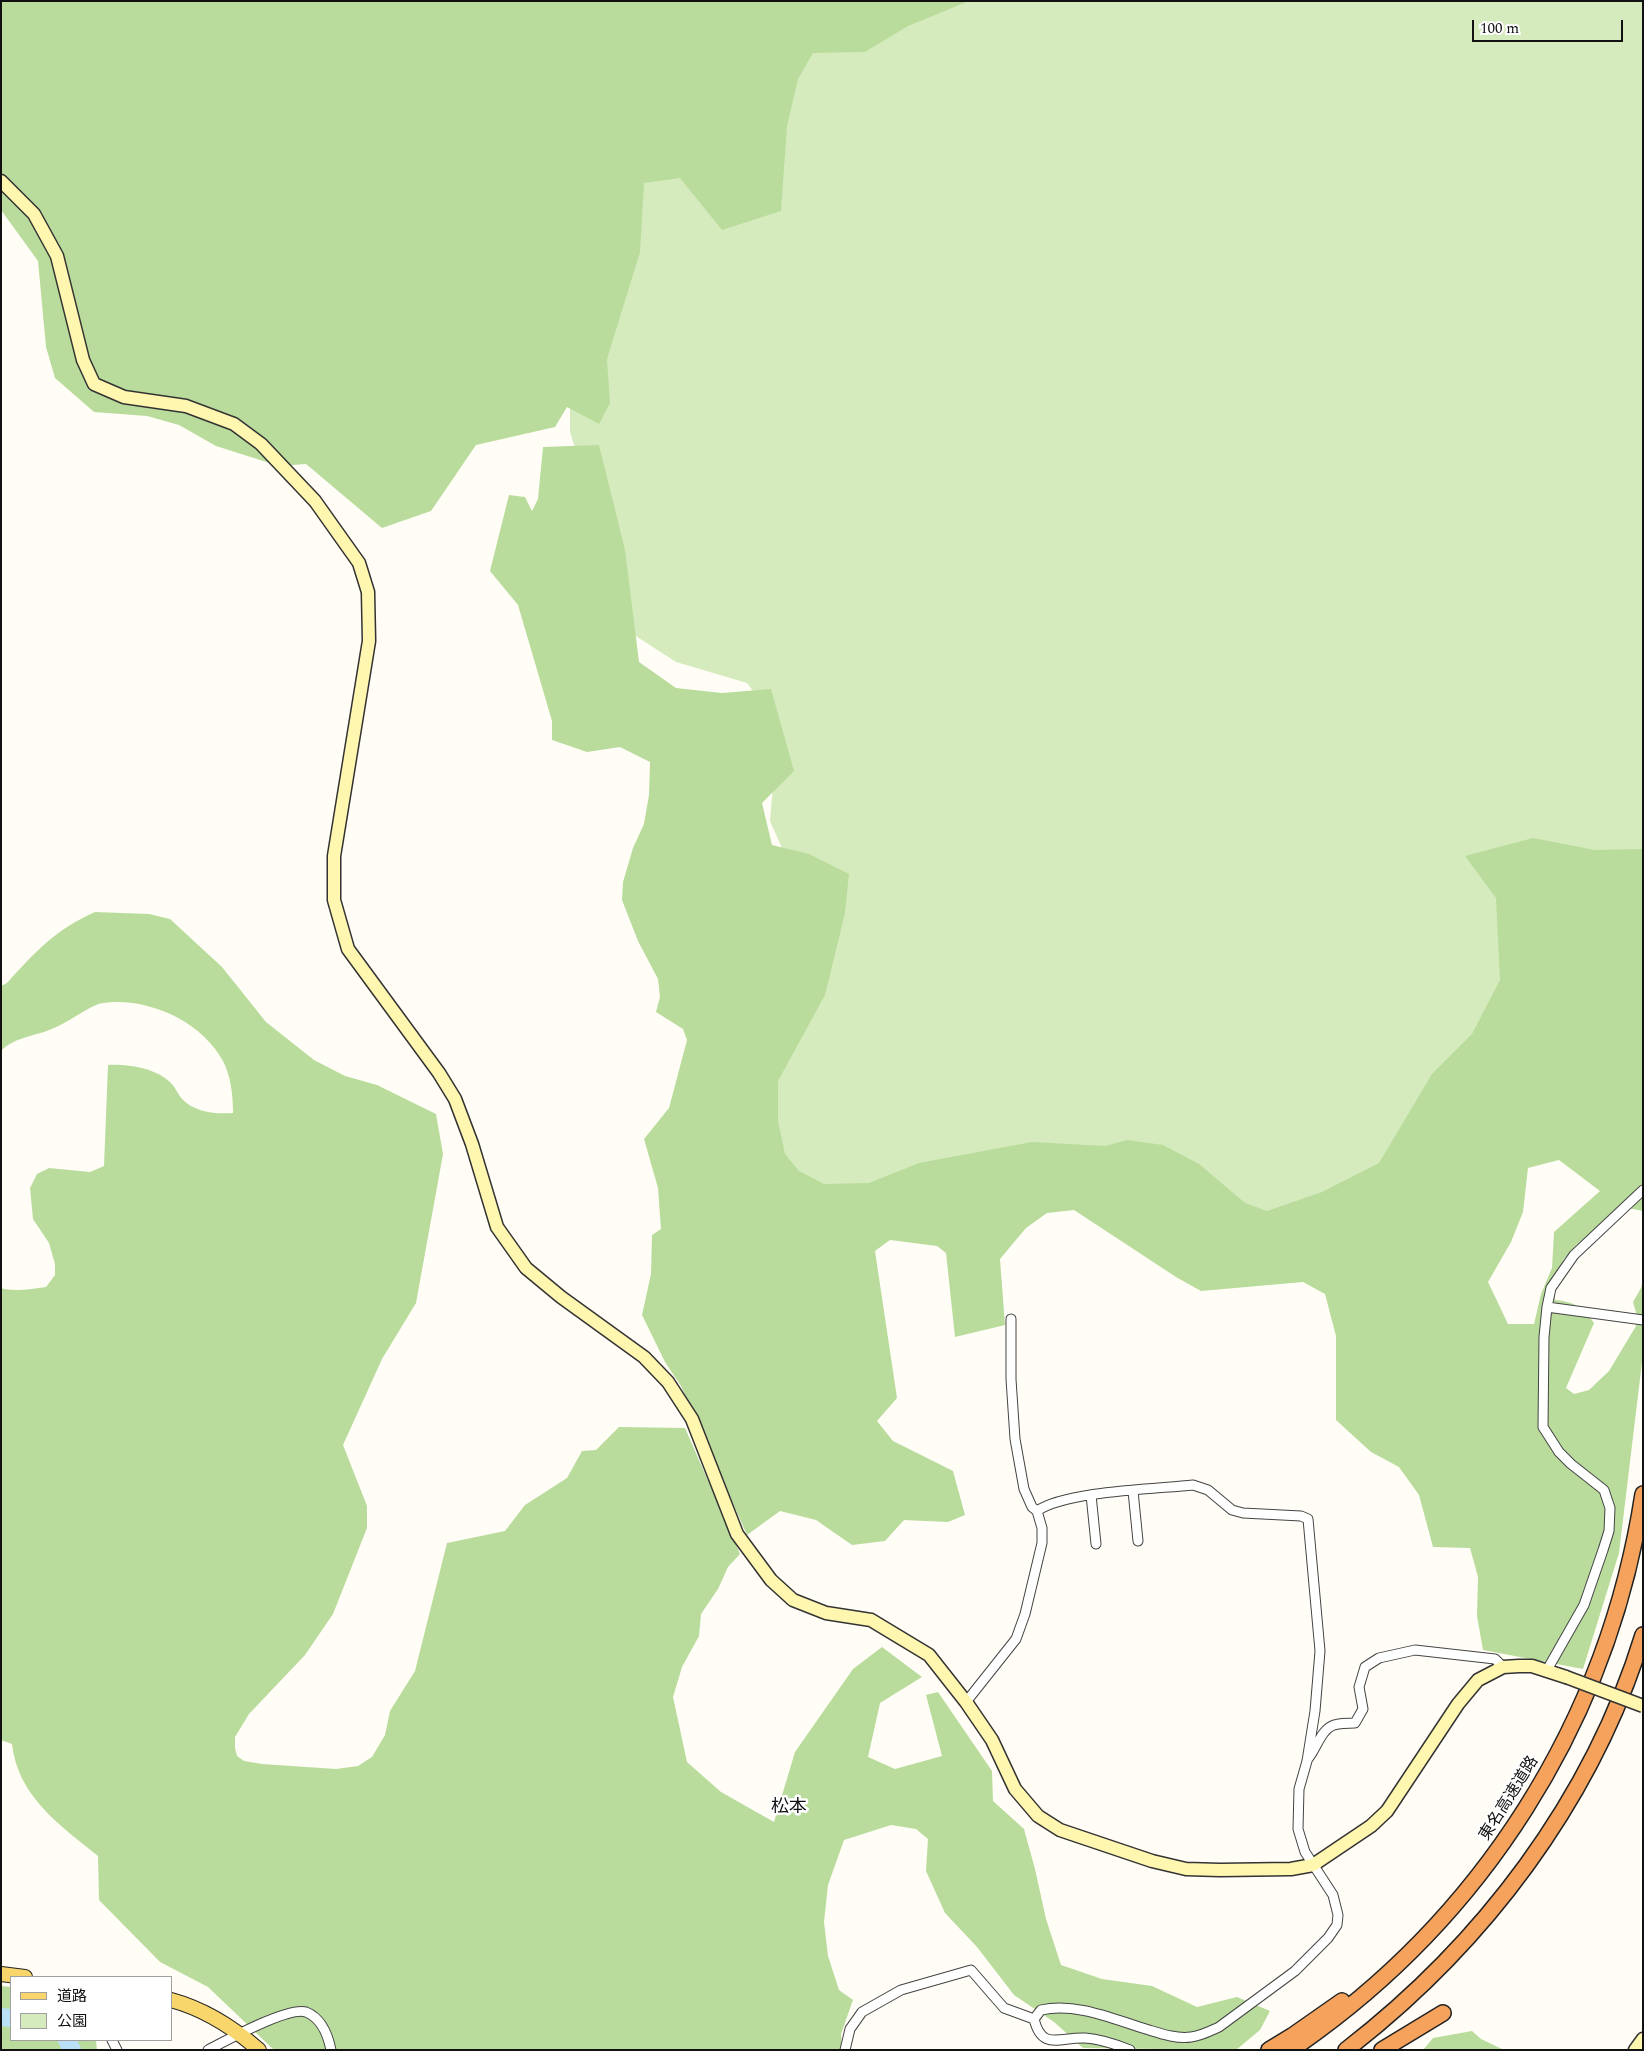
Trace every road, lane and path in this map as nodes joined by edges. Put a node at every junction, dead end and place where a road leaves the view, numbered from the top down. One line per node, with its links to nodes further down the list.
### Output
1 (1, 182): 15 (street)
2 (1643, 1190): 3 (street)
3 (1548, 1307): 5 (street); 14 (street)
4 (1011, 1319): 9 (street)
5 (1643, 1320)
6 (1133, 1491): 8 (street); 10 (street); 17 (street)
7 (1643, 1494): 18 (highway, 東名高速道路)
8 (1091, 1495): 9 (street); 11 (street)
9 (1037, 1511): 15 (street)
10 (1138, 1541)
11 (1096, 1544)
12 (1643, 1635): 34 (highway)
13 (1504, 1667): 14 (street); 17 (street); 19 (street)
14 (1547, 1670): 16 (street, bridge)
15 (966, 1702): 19 (street)
16 (1643, 1706)
17 (1307, 1761): 19 (street)
18 (1524, 1812): 32 (highway); 33 (highway, 東名高速道路)
19 (1313, 1865): 24 (street)
20 (1, 1974): 21 (main road)
21 (17, 1976)
22 (172, 2000): 25 (main road)
23 (1443, 2013): 35 (highway)
24 (1034, 2019): 30 (street); 31 (street)
25 (241, 2034): 27 (street); 28 (main road); 29 (street)
26 (1643, 2039): 36 (street)
27 (208, 2050)
28 (259, 2050)
29 (330, 2050)
30 (845, 2050)
31 (1130, 2050)
32 (1269, 2050)
33 (1292, 2050)
34 (1346, 2050)
35 (1382, 2050)
36 (1635, 2050)

